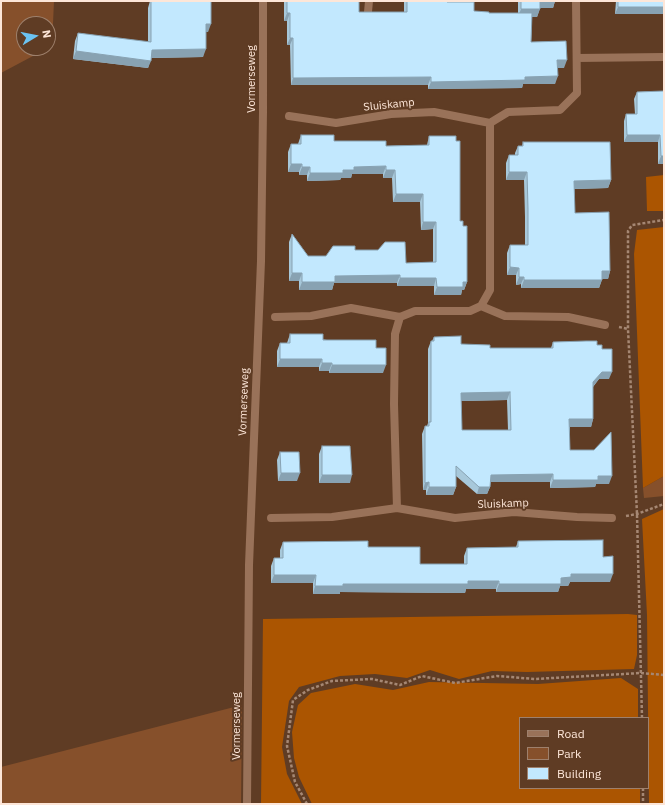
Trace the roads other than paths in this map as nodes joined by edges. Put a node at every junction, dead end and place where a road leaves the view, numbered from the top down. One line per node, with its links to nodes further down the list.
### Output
1 (262, 1): 16 (street, Vormerseweg)
2 (369, 1): 4 (street)
3 (576, 1): 6 (street)
4 (368, 12)
5 (664, 57): 6 (street)
6 (577, 58): 8 (street)
7 (289, 116): 8 (street, Sluiskamp)
8 (490, 123): 9 (street)
9 (481, 306): 11 (street); 12 (street)
10 (275, 317): 11 (street)
11 (400, 317): 13 (street)
12 (605, 325)
13 (397, 508): 14 (street, Sluiskamp); 15 (street, Sluiskamp)
14 (271, 518)
15 (612, 518)
16 (247, 804)

